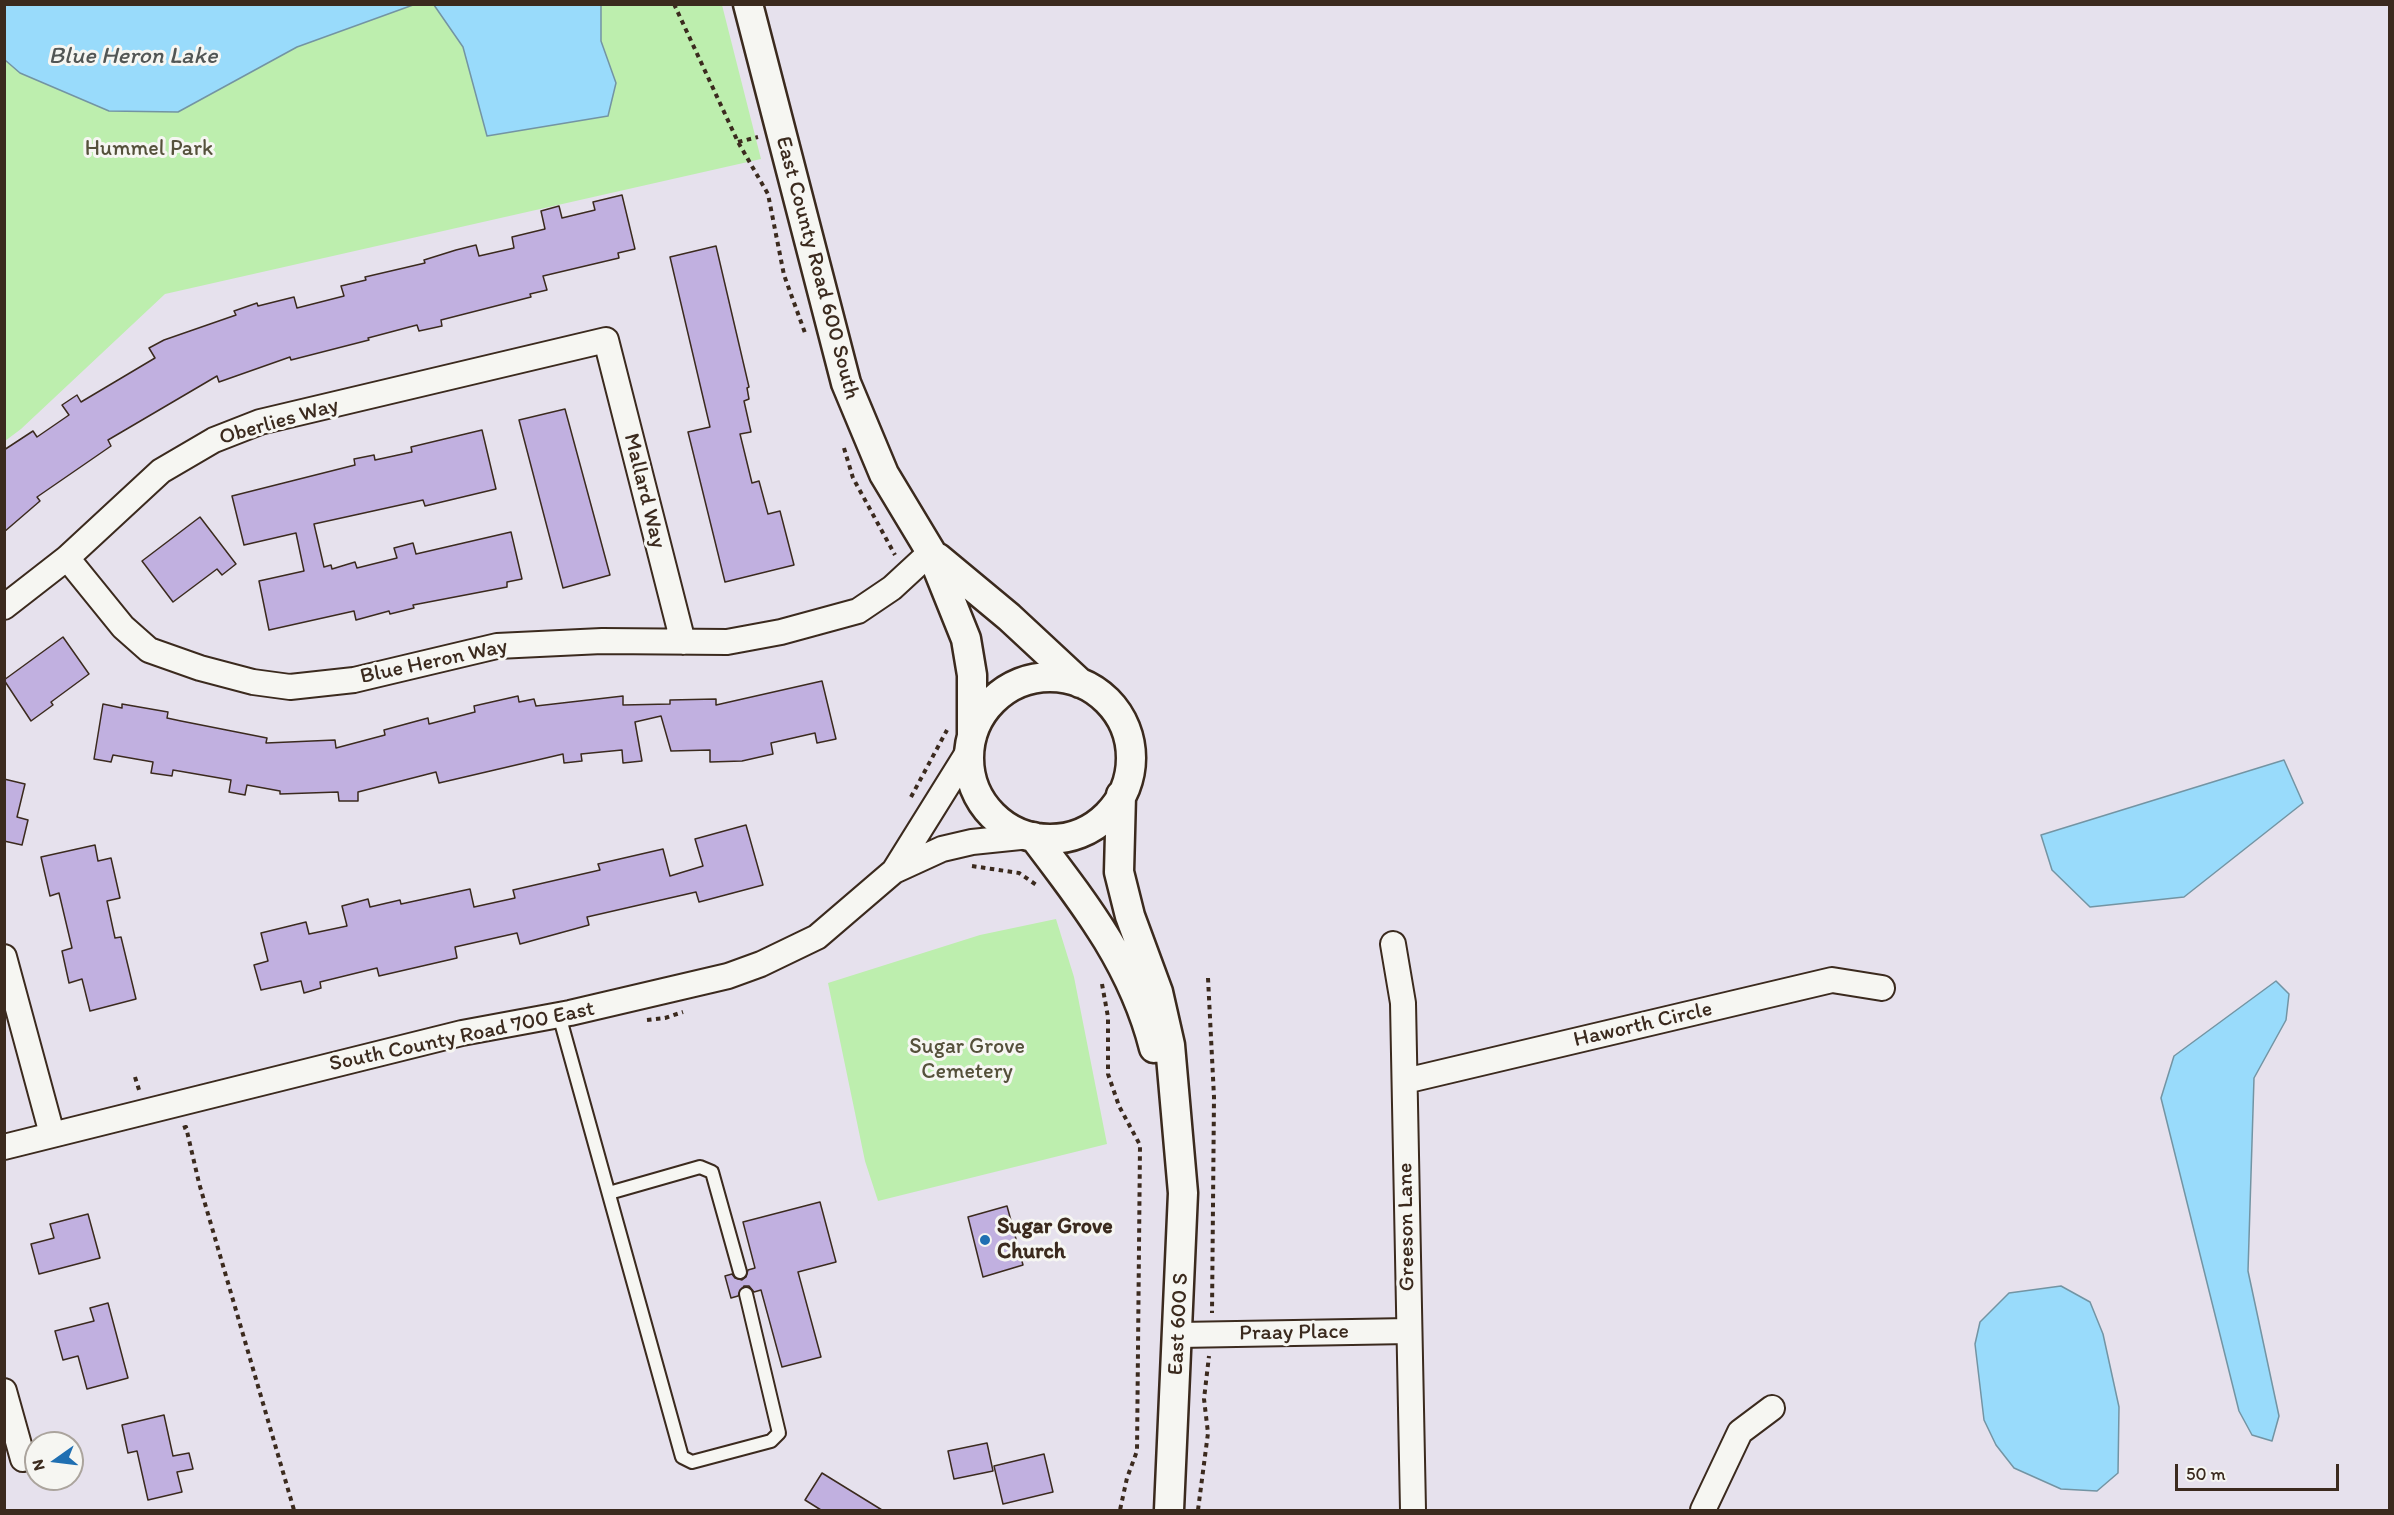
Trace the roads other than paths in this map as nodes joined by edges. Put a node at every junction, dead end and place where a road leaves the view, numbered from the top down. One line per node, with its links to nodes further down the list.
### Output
1 (748, 4): 3 (street, East County Road 600 South)
2 (606, 340): 4 (street, Oberlies Way); 6 (street, Mallard Way)
3 (931, 552): 6 (street, Blue Heron Way); 7 (street, East County Road 600 South); 8 (street, East County Road 600 South)
4 (67, 558): 5 (street, Oberlies Way); 6 (street, Blue Heron Way)
5 (4, 607)
6 (683, 642)
7 (1080, 683): 8 (street); 9 (street)
8 (971, 742): 10 (street); 11 (street, South County Road 700 East)
9 (1121, 795): 10 (street); 18 (street)
10 (1032, 836): 11 (street, South County Road 700 East); 18 (street)
11 (894, 871): 15 (street, South County Road 700 East)
12 (1393, 944): 16 (street, Greeson Lane)
13 (4, 957): 17 (street)
14 (1882, 988): 16 (street, Haworth Circle)
15 (559, 1015): 17 (street, South County Road 700 East); 20 (lane)
16 (1405, 1081): 23 (street, Greeson Lane)
17 (52, 1134): 19 (street, South County Road 700 East)
18 (1178, 1137): 24 (street, East 600 S)
19 (4, 1147)
20 (609, 1193): 21 (lane); 22 (lane)
21 (740, 1272)
22 (746, 1294)
23 (1409, 1331): 24 (street, Praay Place); 29 (street, Greeson Lane)
24 (1179, 1335): 28 (street, East 600 S)
25 (4, 1391): 27 (street)
26 (1772, 1408): 30 (street)
27 (23, 1459)
28 (1169, 1510)
29 (1413, 1510)
30 (1703, 1510)

